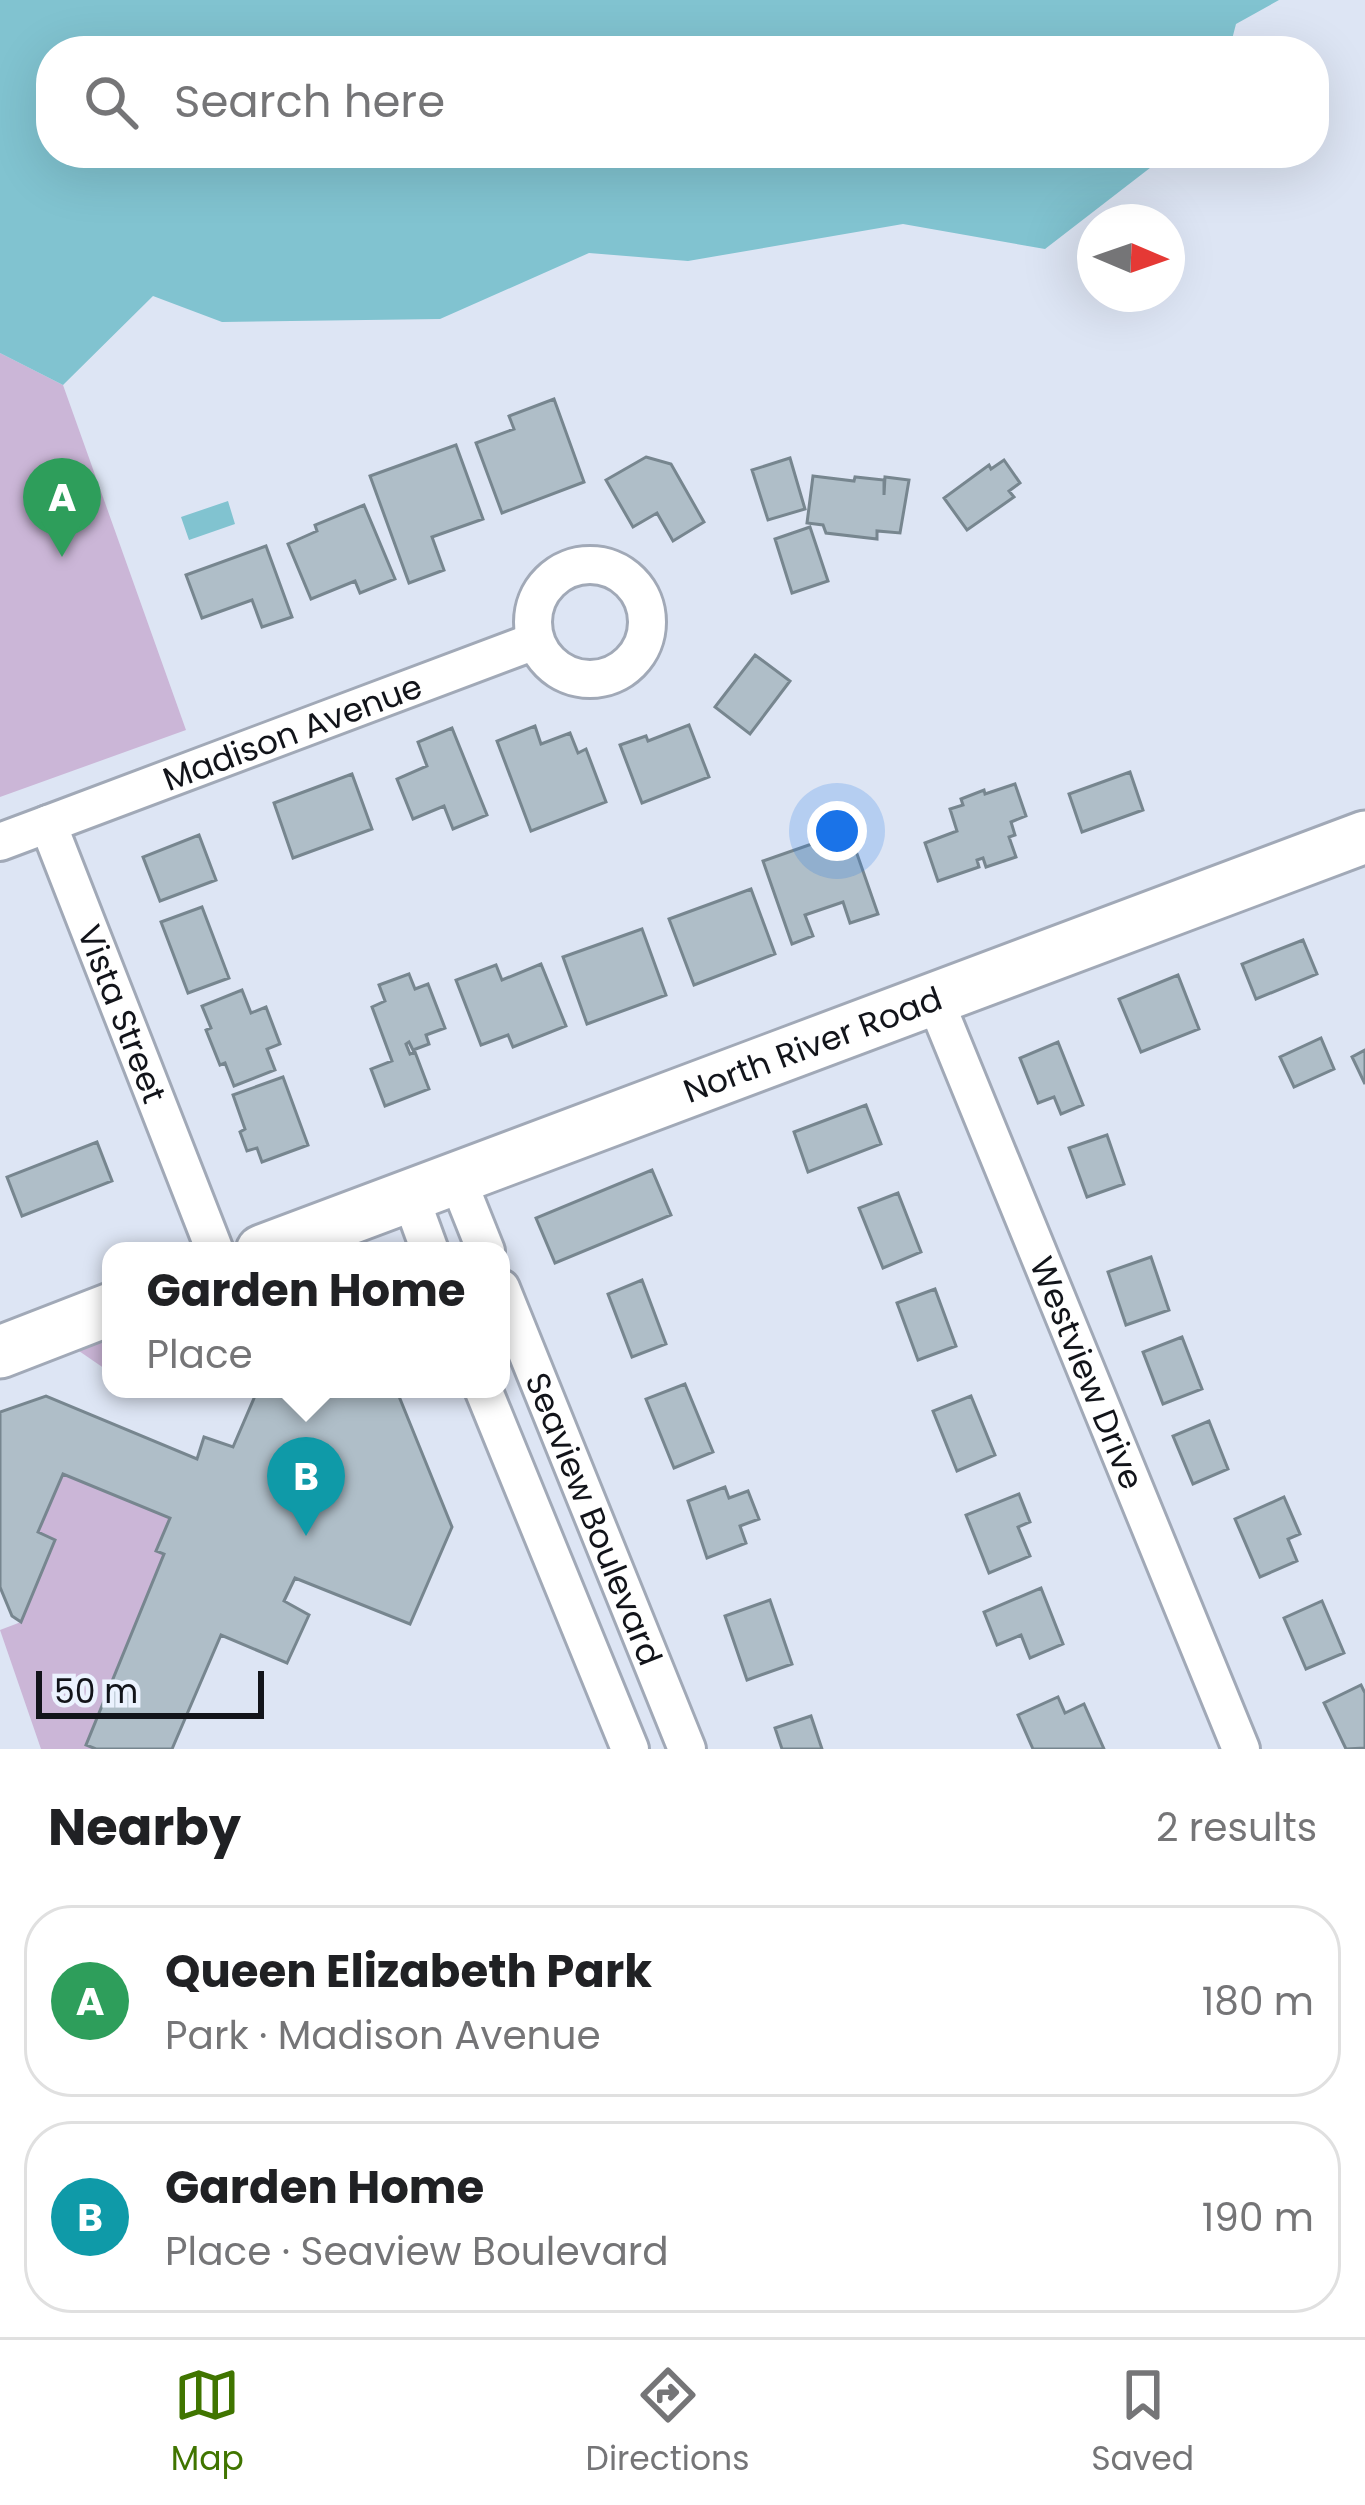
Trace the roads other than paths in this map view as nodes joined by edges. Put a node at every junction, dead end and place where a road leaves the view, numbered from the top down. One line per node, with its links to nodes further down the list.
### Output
1 (536, 641): 2 (street, Madison Avenue)
2 (49, 824): 4 (street); 7 (street, Vista Street)
3 (1365, 837): 5 (main road, North River Road)
4 (0, 842)
5 (934, 998): 6 (main road, North River Road); 17 (street, Westview Drive)
6 (433, 1186): 8 (main road, North River Road); 9 (street); 10 (street)
7 (211, 1242)
8 (286, 1242)
9 (430, 1242)
10 (479, 1242)
11 (510, 1310): 16 (street, Seaview Boulevard)
12 (102, 1312): 13 (main road)
13 (0, 1352)
14 (487, 1398): 15 (street, Seaview Boulevard)
15 (630, 1749)
16 (687, 1749)
17 (1241, 1749)

